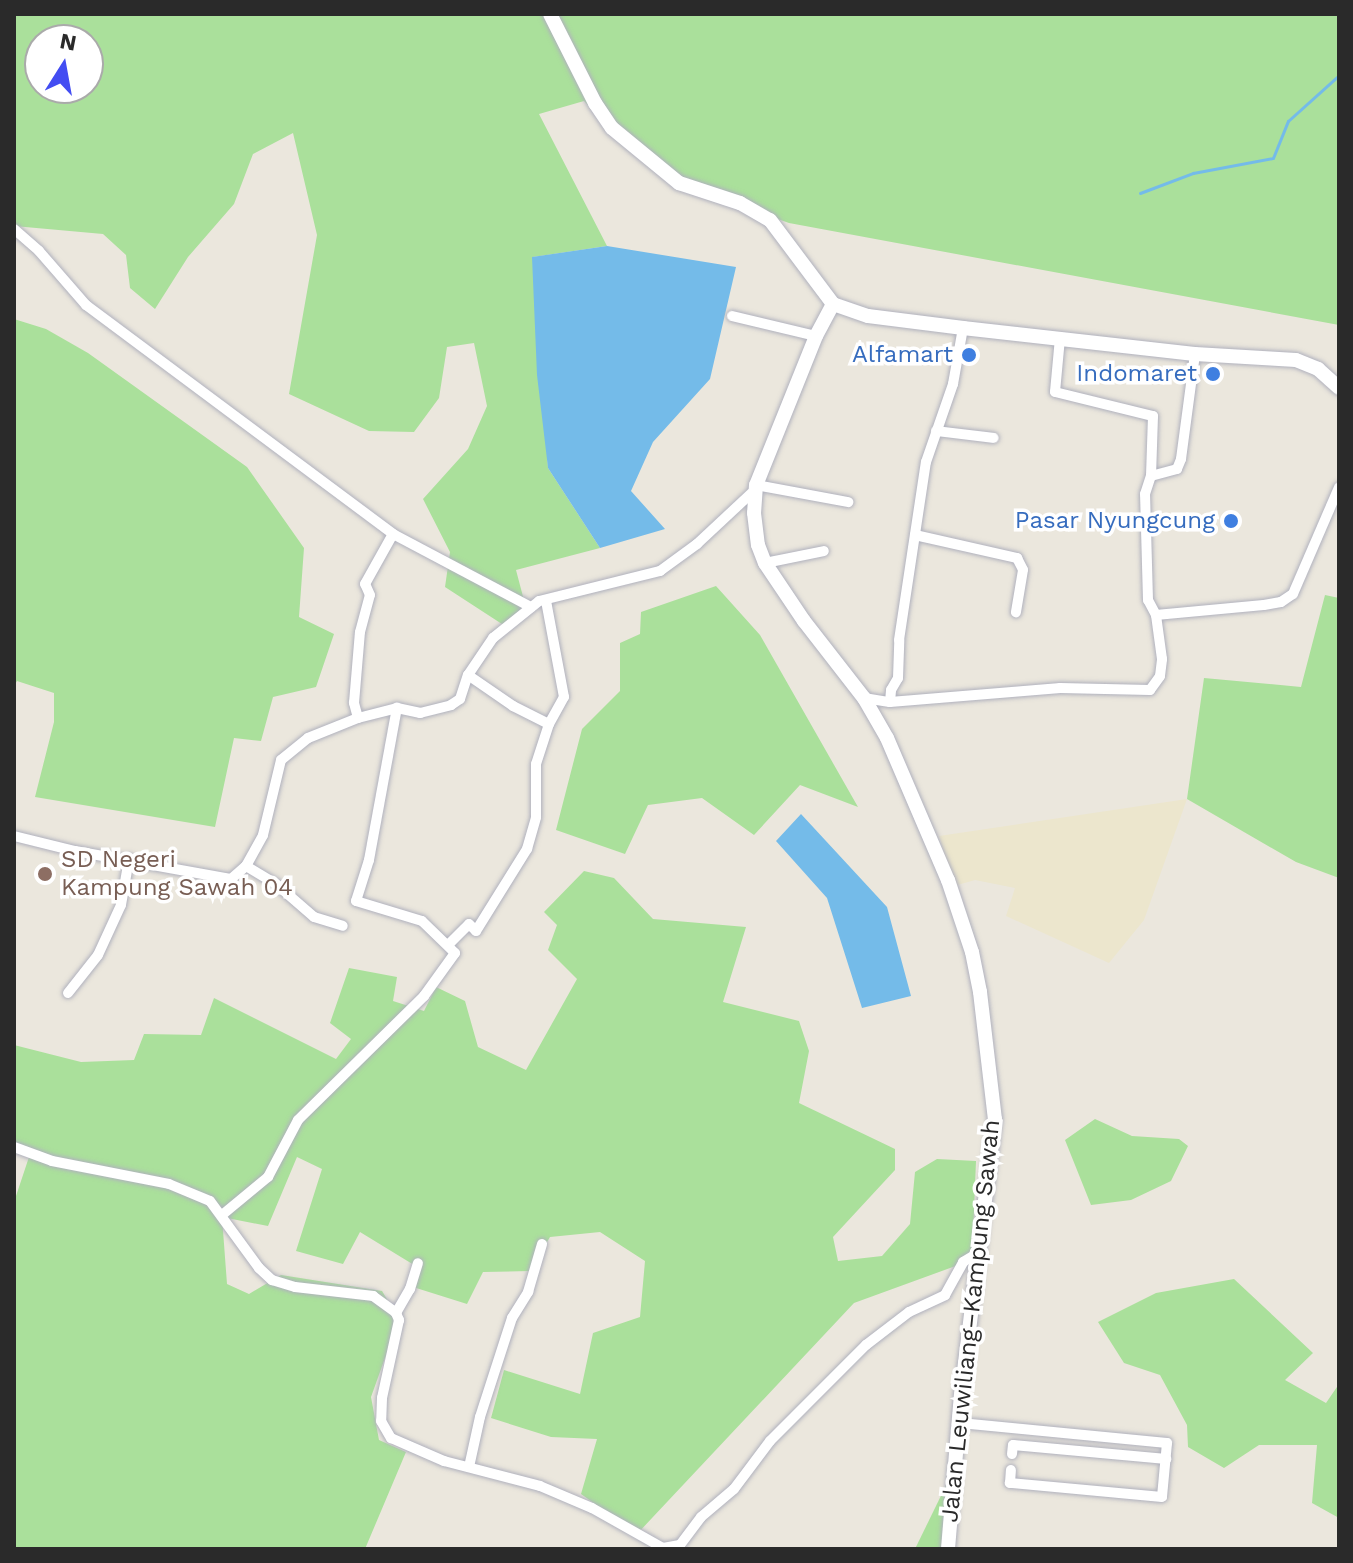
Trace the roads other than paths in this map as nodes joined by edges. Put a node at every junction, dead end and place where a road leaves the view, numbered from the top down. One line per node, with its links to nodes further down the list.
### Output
1 (550, 14): 3 (main road)
2 (14, 229): 16 (street)
3 (833, 304): 5 (main road); 6 (main road, Jalan Leuwiliang–Kampung Sawah)
4 (732, 316): 6 (street)
5 (963, 328): 7 (main road); 10 (street)
6 (816, 336): 14 (main road, Jalan Leuwiliang–Kampung Sawah)
7 (1060, 338): 8 (main road); 12 (street)
8 (1195, 354): 9 (main road); 12 (street)
9 (1339, 388)
10 (936, 431): 11 (street); 17 (street)
11 (994, 438)
12 (1151, 476): 23 (street)
13 (1339, 487): 23 (street)
14 (755, 488): 15 (street); 19 (main road, Jalan Leuwiliang–Kampung Sawah); 20 (street)
15 (848, 502)
16 (393, 534): 21 (street); 28 (street)
17 (915, 535): 22 (street); 26 (street)
18 (824, 551): 19 (street)
19 (765, 563): 25 (main road, Jalan Leuwiliang–Kampung Sawah)
20 (546, 601): 21 (street); 29 (street)
21 (531, 607): 24 (street)
22 (1016, 612)
23 (1156, 615): 26 (street)
24 (468, 675): 27 (street); 29 (street)
25 (864, 698): 26 (street); 39 (main road, Jalan Leuwiliang–Kampung Sawah)
26 (890, 702)
27 (397, 708): 28 (street); 34 (street)
28 (358, 718): 32 (street)
29 (549, 724): 34 (street)
30 (14, 836): 31 (street)
31 (129, 859): 32 (street); 35 (street)
32 (246, 866): 33 (street)
33 (343, 926)
34 (449, 944): 37 (street)
35 (68, 993)
36 (14, 1147): 37 (street)
37 (222, 1215): 41 (street)
38 (542, 1244): 45 (street)
39 (978, 1253): 42 (main road, Jalan Leuwiliang–Kampung Sawah); 45 (street)
40 (418, 1263): 41 (street)
41 (396, 1313): 45 (street)
42 (960, 1423): 44 (street); 47 (main road, Jalan Leuwiliang–Kampung Sawah)
43 (1012, 1454): 44 (street)
44 (1166, 1459): 46 (street)
45 (469, 1467)
46 (1011, 1470)
47 (948, 1549)

